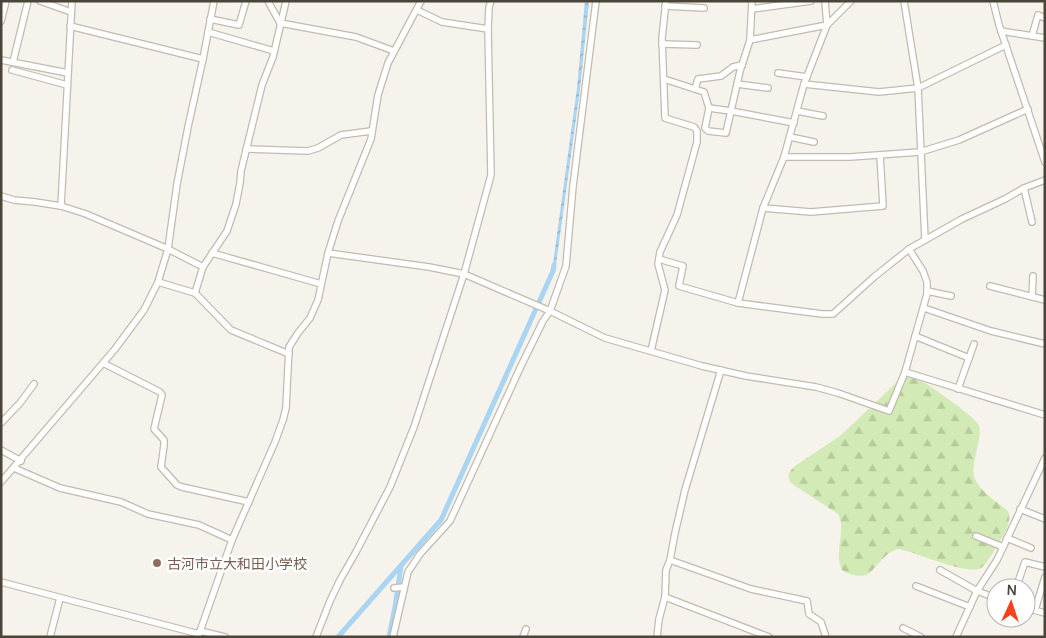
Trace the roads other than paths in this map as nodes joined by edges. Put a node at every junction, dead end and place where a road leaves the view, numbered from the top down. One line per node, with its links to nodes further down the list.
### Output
1 (6, 1): 25 (street)
2 (28, 1): 42 (street)
3 (40, 1): 22 (street)
4 (72, 1): 22 (street)
5 (214, 1): 24 (street)
6 (246, 1): 24 (street)
7 (268, 1): 26 (street)
8 (286, 1): 26 (street)
9 (421, 1): 21 (street)
10 (491, 1): 29 (street)
11 (596, 1): 94 (street)
12 (752, 1): 20 (street)
13 (811, 1): 20 (street)
14 (825, 1): 27 (street)
15 (851, 1): 27 (street)
16 (904, 1): 53 (street)
17 (993, 1): 30 (street)
18 (665, 4): 19 (street); 35 (street)
19 (704, 8)
20 (752, 9): 34 (street)
21 (417, 10): 29 (street); 39 (street)
22 (71, 12): 28 (street)
23 (1045, 18): 32 (street)
24 (210, 19): 31 (street)
25 (1, 21)
26 (280, 23): 38 (street); 39 (street)
27 (827, 25): 34 (street); 47 (street)
28 (70, 26): 40 (street); 45 (street)
29 (488, 29): 82 (street)
30 (1001, 31): 32 (street); 37 (street)
31 (208, 32): 38 (street); 40 (street)
32 (1032, 36): 33 (street)
33 (1045, 38)
34 (750, 40): 43 (street)
35 (662, 44): 36 (street); 48 (street)
36 (697, 45)
37 (1006, 45): 53 (street); 56 (street)
38 (274, 51): 64 (street)
39 (394, 51): 61 (street)
40 (203, 59): 76 (street)
41 (1, 60): 42 (street)
42 (13, 62): 45 (street)
43 (742, 65): 50 (street); 54 (street)
44 (12, 70): 49 (street)
45 (68, 73): 49 (street)
46 (778, 73): 47 (street)
47 (807, 77): 51 (street)
48 (664, 79): 54 (street); 80 (street)
49 (67, 84): 72 (street)
50 (737, 84): 52 (street); 57 (street)
51 (804, 84): 53 (street); 58 (street)
52 (768, 88)
53 (918, 88): 65 (street)
54 (695, 89): 55 (street)
55 (709, 108): 57 (street); 57 (street)
56 (1028, 109): 65 (street); 68 (street)
57 (731, 111): 60 (street)
58 (797, 111): 59 (street); 60 (street)
59 (823, 116)
60 (794, 123): 62 (street)
61 (371, 131): 64 (street); 79 (street)
62 (790, 137): 63 (street); 67 (street)
63 (814, 142)
64 (246, 149): 78 (street)
65 (920, 152): 66 (street); 75 (street)
66 (880, 155): 67 (street); 73 (street)
67 (784, 156): 73 (street)
68 (1045, 162)
69 (1045, 180): 70 (street)
70 (1024, 188): 74 (street); 75 (street)
71 (1, 196): 72 (street)
72 (60, 206): 76 (street)
73 (763, 208): 92 (street)
74 (1032, 222)
75 (925, 240): 77 (street)
76 (168, 249): 81 (street); 84 (street)
77 (909, 249): 87 (street); 92 (street)
78 (212, 253): 81 (street); 85 (street)
79 (328, 253): 82 (street); 85 (street)
80 (659, 259): 92 (street); 98 (street)
81 (203, 267): 88 (street)
82 (464, 274): 94 (street); 141 (street)
83 (1032, 276): 90 (street)
84 (158, 282): 88 (street); 101 (street)
85 (322, 284): 99 (street)
86 (990, 286): 90 (street)
87 (927, 291): 89 (street); 93 (street)
88 (195, 293): 99 (street)
89 (951, 296)
90 (1032, 297): 91 (street)
91 (1045, 300)
92 (738, 303)
93 (924, 308): 95 (street); 97 (street)
94 (550, 311): 98 (street); 129 (street)
95 (915, 336): 100 (street); 103 (street)
96 (974, 344): 100 (street)
97 (1045, 344)
98 (651, 351): 102 (street)
99 (288, 354): 113 (street)
100 (969, 358): 105 (street)
101 (103, 363): 110 (street); 113 (street)
102 (721, 370): 103 (street); 121 (street)
103 (905, 372): 105 (street)
104 (34, 384): 107 (street)
105 (958, 389): 106 (street)
106 (1045, 415)
107 (1, 423)
108 (1, 450): 110 (street)
109 (1045, 458): 114 (street)
110 (20, 461): 111 (street)
111 (14, 468): 112 (street); 118 (street)
112 (1, 482)
113 (249, 502): 118 (street)
114 (1020, 509): 115 (street); 117 (street)
115 (1045, 518)
116 (976, 536): 119 (street)
117 (1007, 538): 119 (street); 120 (street)
118 (232, 540): 138 (street)
119 (1003, 547): 130 (street)
120 (1031, 548)
121 (670, 560): 132 (street); 146 (street)
122 (1045, 567): 125 (street)
123 (940, 570): 130 (street)
124 (1045, 577): 134 (street)
125 (1019, 578)
126 (1, 582): 133 (street)
127 (916, 586): 135 (street)
128 (394, 588): 129 (street)
129 (404, 588): 142 (street)
130 (977, 591): 131 (street); 135 (street)
131 (986, 594)
132 (665, 597): 144 (street); 145 (street)
133 (60, 598): 138 (street); 139 (street)
134 (1036, 607)
135 (970, 608): 148 (street)
136 (903, 628): 147 (street)
137 (526, 629): 143 (street)
138 (199, 634): 140 (street)
139 (50, 637)
140 (225, 637)
141 (316, 637)
142 (393, 637)
143 (523, 637)
144 (657, 637)
145 (769, 637)
146 (826, 637)
147 (921, 637)
148 (956, 637)

